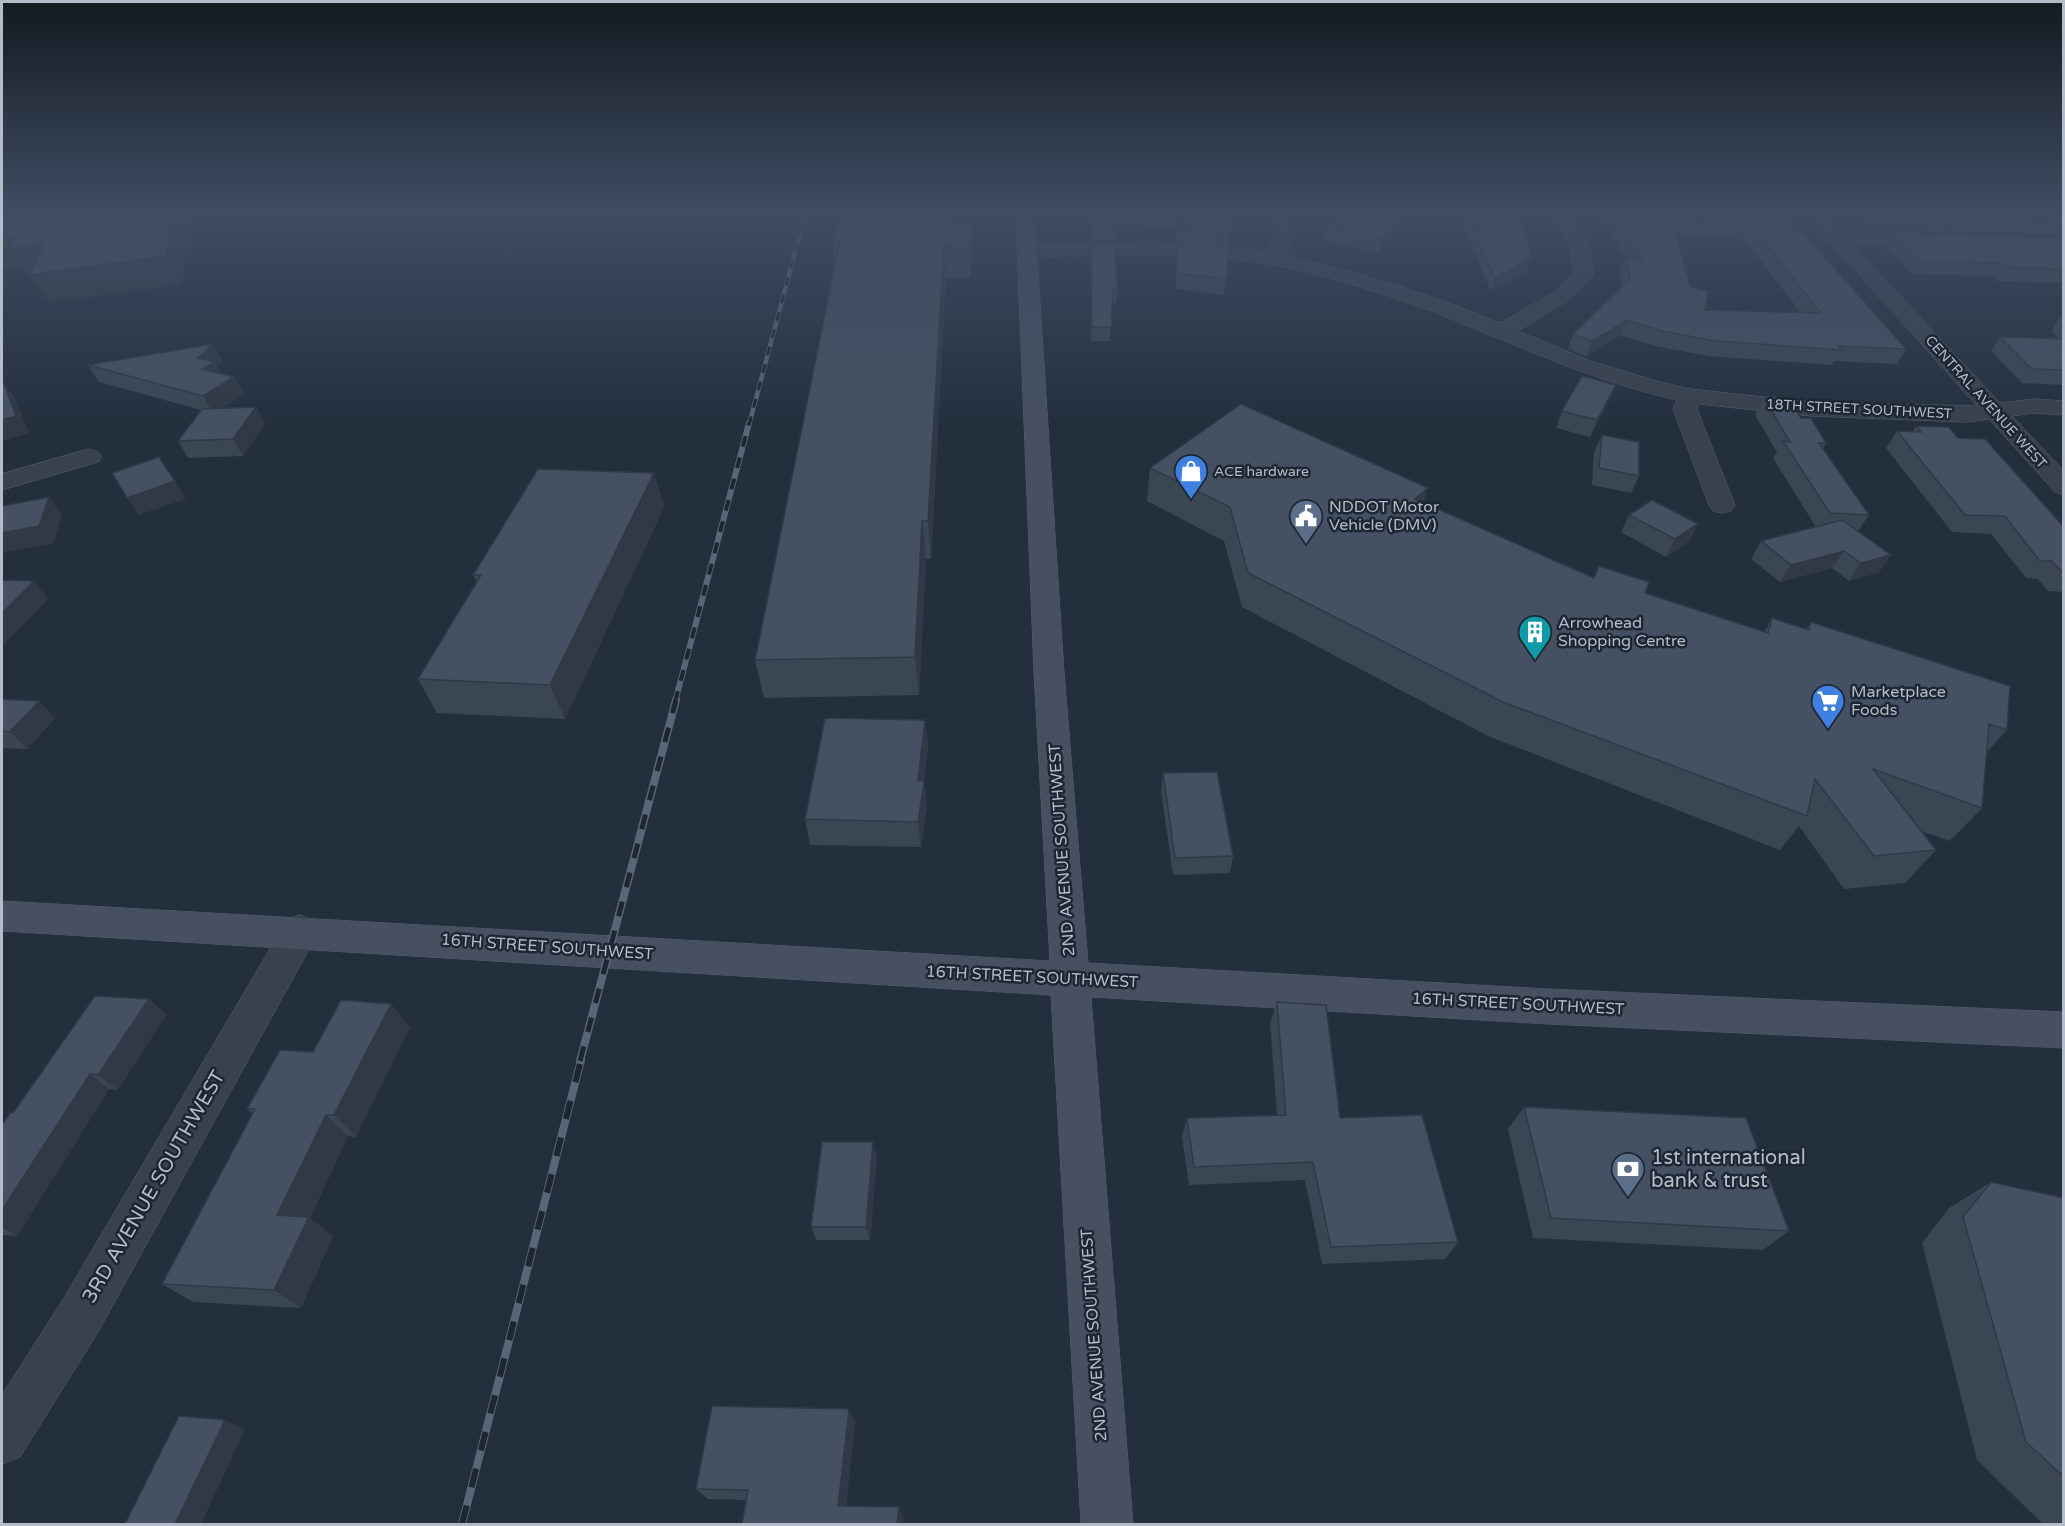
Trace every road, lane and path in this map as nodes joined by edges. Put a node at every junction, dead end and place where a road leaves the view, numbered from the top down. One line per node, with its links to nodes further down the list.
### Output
1 (1029, 282): 15 (street, 2ND AVENUE SOUTHWEST)
2 (1365, 282): 5 (street, 18TH STREET SOUTHWEST)
3 (1576, 282): 5 (street)
4 (1877, 282): 8 (street, CENTRAL AVENUE WEST)
5 (1502, 331): 6 (street, 18TH STREET SOUTHWEST)
6 (1690, 396): 8 (street, 18TH STREET SOUTHWEST); 12 (street)
7 (2064, 408): 8 (street, 18TH STREET SOUTHWEST)
8 (1995, 412): 11 (street, CENTRAL AVENUE WEST)
9 (89, 457): 10 (street)
10 (2, 482)
11 (2064, 487)
12 (1722, 505)
13 (2, 916): 14 (street, 16TH STREET SOUTHWEST)
14 (300, 931): 15 (street, 16TH STREET SOUTHWEST); 17 (street, 3RD AVENUE SOUTHWEST)
15 (1071, 980): 16 (street, 16TH STREET SOUTHWEST); 18 (street, 2ND AVENUE SOUTHWEST)
16 (2064, 1030)
17 (2, 1439)
18 (1107, 1524)

